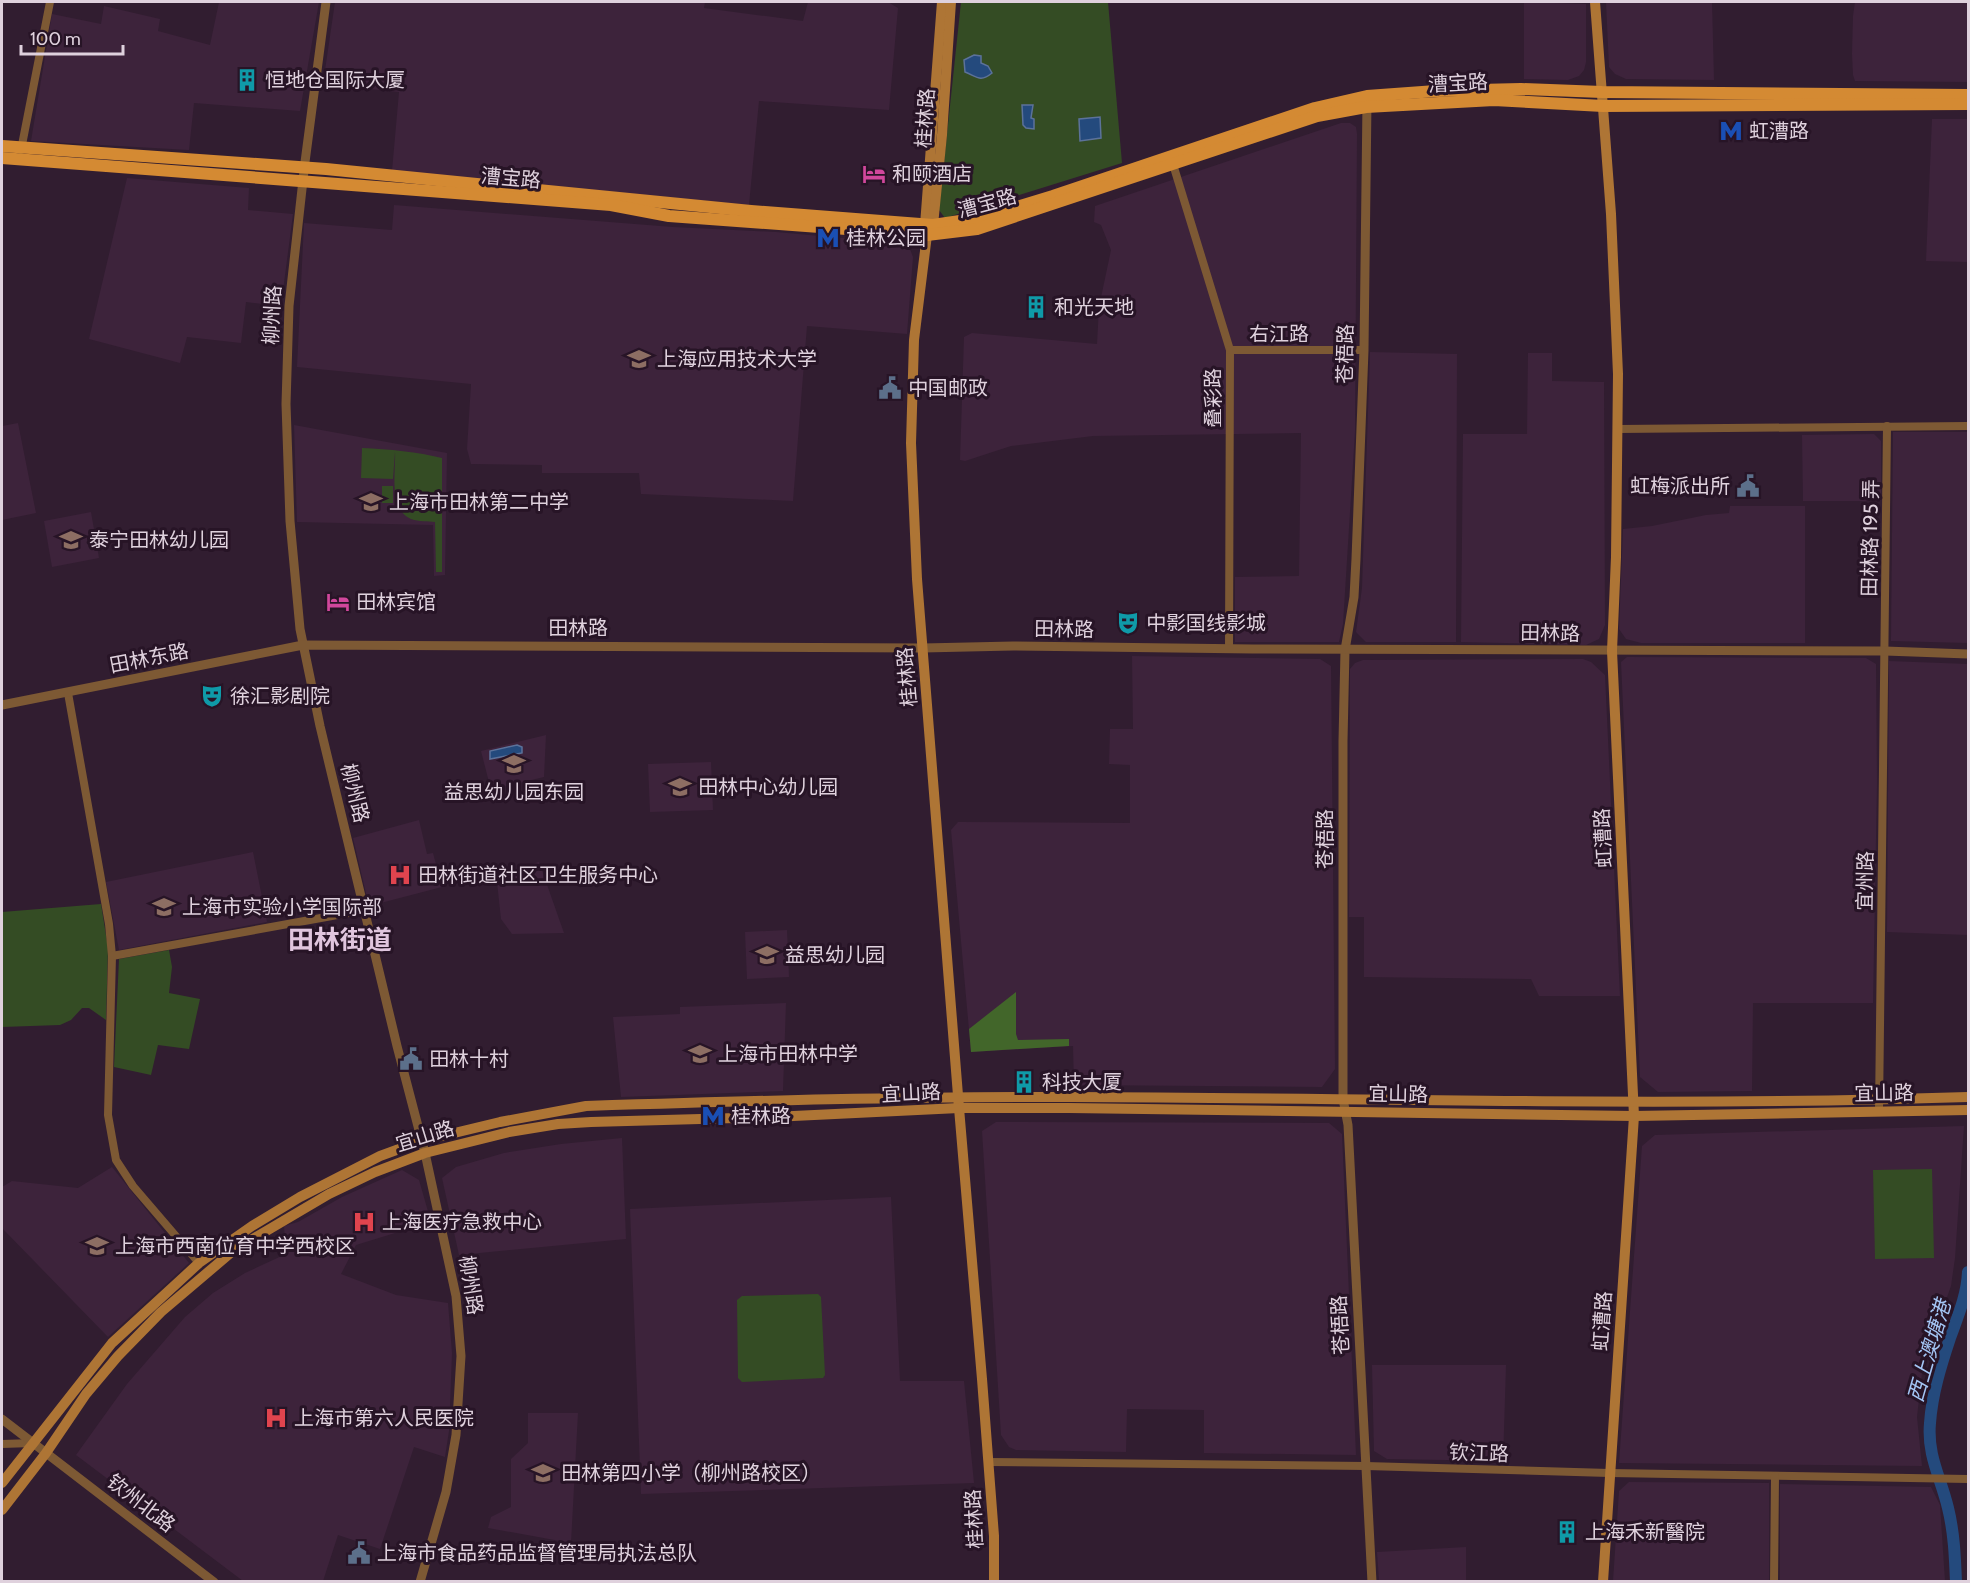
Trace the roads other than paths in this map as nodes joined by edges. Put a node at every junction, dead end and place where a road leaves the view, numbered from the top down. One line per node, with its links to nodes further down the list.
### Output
1 (50, 2): 12 (street)
2 (326, 2): 15 (street, 柳州路)
3 (942, 2): 16 (main road, 桂林路)
4 (951, 2): 16 (main road, 桂林路)
5 (1595, 2): 6 (main road, 虹漕路)
6 (1602, 92): 7 (main road, 漕宝路); 8 (main road, 漕宝路); 10 (main road, 虹漕路)
7 (1968, 95)
8 (1367, 102): 10 (main road, 漕宝路); 14 (main road, 漕宝路); 17 (street, 苍梧路)
9 (1968, 104): 10 (main road, 漕宝路)
10 (1603, 106): 21 (main road, 虹漕路)
11 (2, 146): 12 (main road, 漕宝路)
12 (21, 154): 13 (main road, 漕宝路); 15 (main road, 漕宝路)
13 (2, 158)
14 (1172, 161): 16 (main road, 漕宝路); 18 (street, 叠彩路)
15 (304, 174): 16 (main road, 漕宝路); 22 (street, 柳州路)
16 (929, 229): 23 (main road, 桂林路)
17 (1364, 350): 18 (street, 右江路); 25 (street, 苍梧路)
18 (1230, 351): 24 (street, 叠彩路)
19 (1887, 426): 20 (street); 21 (street); 27 (street, 田林路 195 弄)
20 (1968, 426)
21 (1618, 429): 26 (main road, 虹漕路)
22 (303, 645): 23 (street, 田林路); 29 (street, 田林东路); 31 (street, 柳州路)
23 (923, 648): 24 (street, 田林路); 35 (main road, 桂林路)
24 (1228, 649): 25 (street, 田林路)
25 (1345, 650): 26 (street, 田林路); 34 (street, 苍梧路)
26 (1612, 651): 27 (street, 田林路); 36 (main road, 虹漕路)
27 (1885, 651): 28 (street, 田林路); 37 (street, 宜州路)
28 (1968, 654)
29 (68, 693): 30 (street, 田林东路); 32 (street)
30 (2, 705)
31 (365, 910): 32 (street); 41 (street, 柳州路)
32 (112, 956): 43 (street)
33 (1968, 1097): 37 (main road, 宜山路)
34 (1343, 1099): 35 (main road, 宜山路); 36 (main road, 宜山路); 39 (street, 苍梧路)
35 (958, 1102): 39 (main road, 宜山路); 41 (main road, 宜山路); 42 (main road, 宜山路); 48 (main road, 桂林路)
36 (1634, 1103): 37 (main road, 宜山路); 40 (main road, 虹漕路)
37 (1879, 1106): 38 (main road, 宜山路); 40 (main road, 宜山路)
38 (1968, 1110)
39 (1344, 1112): 40 (main road, 宜山路); 49 (street, 苍梧路)
40 (1634, 1116): 50 (main road, 虹漕路)
41 (421, 1141): 42 (street, 柳州路); 43 (main road, 宜山路)
42 (425, 1154): 47 (main road, 宜山路); 56 (street, 柳州路)
43 (199, 1263): 45 (main road, 宜山路)
44 (2, 1419): 45 (street, 钦州北路)
45 (32, 1443): 46 (street); 47 (street, 钦州北路); 53 (main road, 宜山路)
46 (2, 1444)
47 (46, 1453): 54 (main road, 宜山路); 55 (street, 钦州北路)
48 (989, 1462): 49 (street, 钦江路); 57 (main road, 桂林路)
49 (1366, 1466): 50 (street, 钦江路); 58 (street, 苍梧路)
50 (1610, 1473): 51 (street, 钦江路); 59 (main road, 虹漕路)
51 (1775, 1476): 52 (street, 钦江路); 60 (street)
52 (1968, 1479)
53 (2, 1483)
54 (2, 1510)
55 (214, 1581)
56 (420, 1581)
57 (994, 1581)
58 (1372, 1581)
59 (1603, 1581)
60 (1774, 1581)

